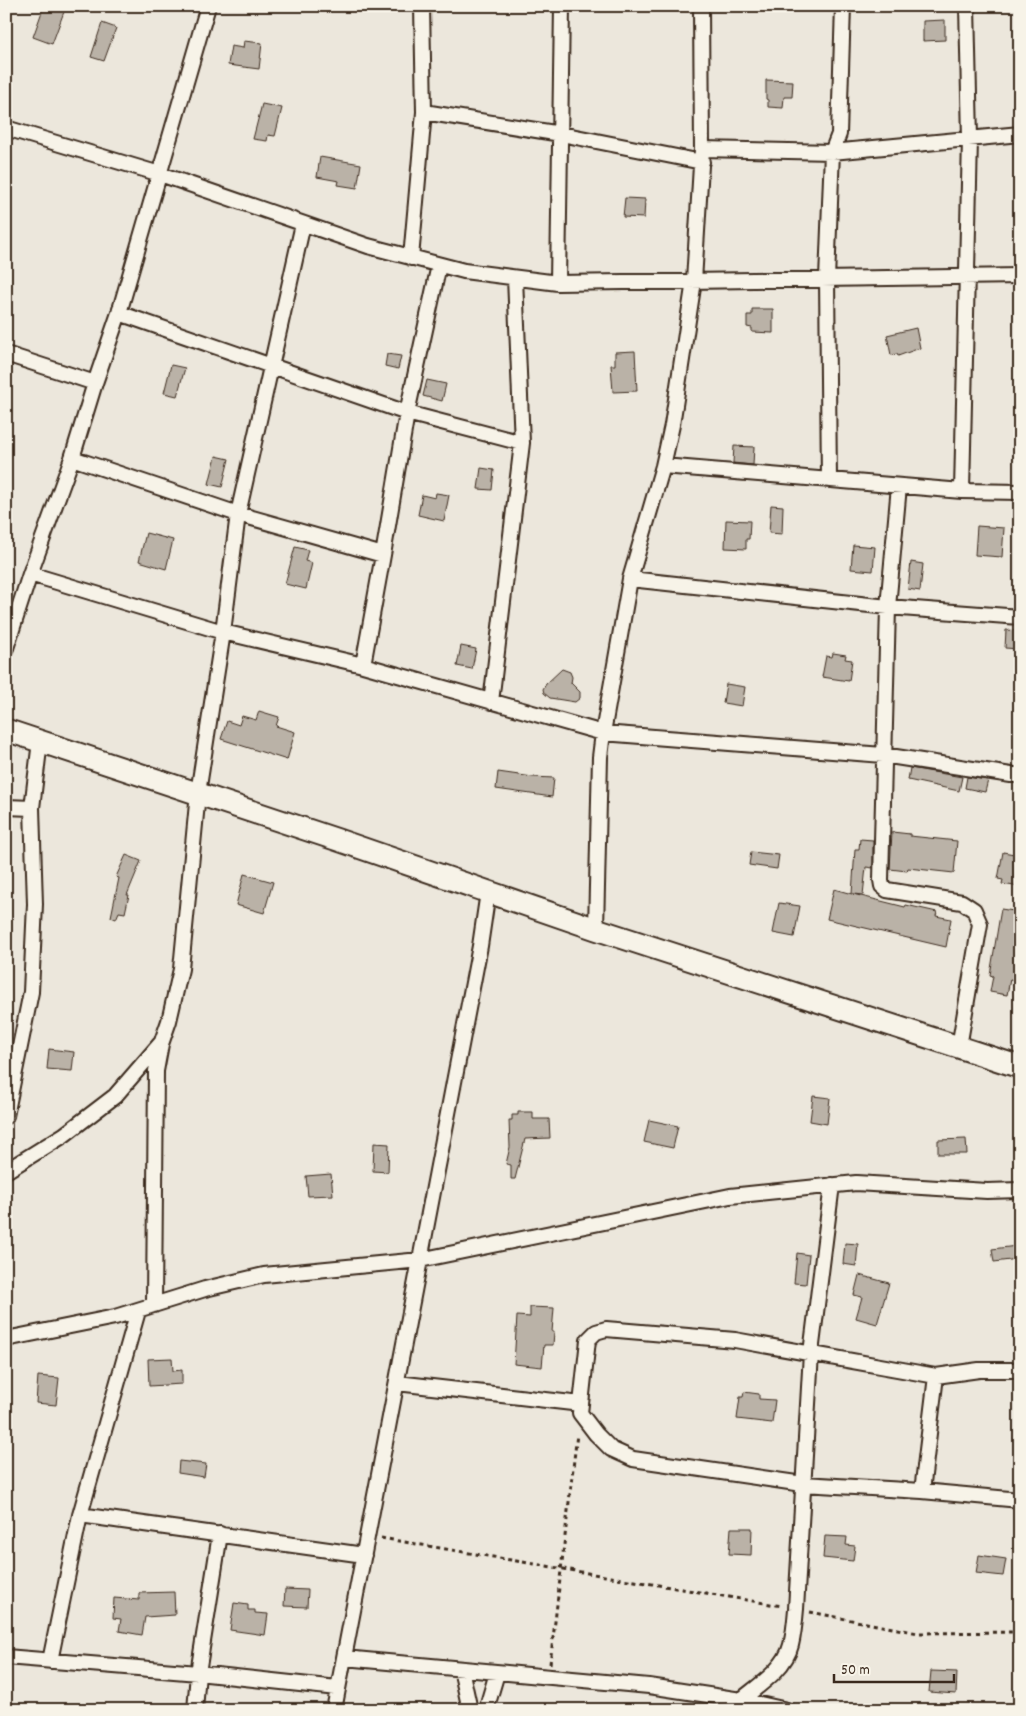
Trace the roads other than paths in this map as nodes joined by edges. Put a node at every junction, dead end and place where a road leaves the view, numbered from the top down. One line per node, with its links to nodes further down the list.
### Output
1 (208, 6): 14 (street)
2 (422, 6): 7 (street)
3 (562, 6): 9 (street)
4 (700, 6): 13 (street)
5 (843, 6): 12 (street)
6 (966, 6): 11 (street)
7 (424, 112): 9 (street); 16 (street)
8 (6, 128): 14 (street)
9 (561, 134): 13 (street); 23 (street)
10 (1020, 134): 11 (street)
11 (970, 139): 12 (street); 18 (street)
12 (832, 152): 13 (street); 21 (street)
13 (702, 155): 22 (street)
14 (160, 174): 15 (street); 24 (street)
15 (303, 224): 16 (street); 26 (street)
16 (412, 258): 17 (street)
17 (439, 265): 20 (street); 28 (street)
18 (966, 276): 19 (street); 21 (street); 34 (street)
19 (1020, 276)
20 (514, 278): 23 (street); 29 (street)
21 (827, 279): 22 (street); 32 (street)
22 (694, 281): 23 (street); 31 (street)
23 (558, 283)
24 (119, 312): 26 (street); 27 (street)
25 (6, 354): 27 (street)
26 (271, 366): 28 (street); 36 (street)
27 (95, 382): 30 (street)
28 (407, 413): 29 (street); 37 (street)
29 (522, 443): 45 (street)
30 (72, 458): 36 (street); 38 (street)
31 (663, 466): 32 (street); 39 (street)
32 (829, 480): 33 (street)
33 (898, 486): 34 (street); 40 (street)
34 (962, 491): 35 (street)
35 (1020, 492)
36 (238, 514): 37 (street); 42 (street)
37 (384, 555): 44 (street)
38 (30, 574): 42 (street); 43 (street)
39 (630, 578): 40 (street); 47 (street)
40 (888, 607): 41 (street); 49 (street)
41 (1020, 617)
42 (223, 632): 44 (street); 51 (street)
43 (6, 648)
44 (363, 665): 45 (street)
45 (492, 702): 47 (street)
46 (6, 730): 48 (main road)
47 (603, 733): 49 (street); 55 (street)
48 (40, 741): 51 (main road); 53 (street)
49 (883, 755): 50 (street); 57 (street)
50 (1020, 775)
51 (198, 793): 54 (main road); 56 (street)
52 (6, 808): 53 (street)
53 (32, 808): 58 (street)
54 (488, 892): 55 (main road); 64 (street)
55 (596, 929): 57 (main road)
56 (161, 1044): 61 (street); 65 (street)
57 (958, 1047): 59 (main road)
58 (11, 1066): 60 (street)
59 (1020, 1067)
60 (6, 1116)
61 (6, 1171)
62 (832, 1185): 63 (street); 64 (street); 68 (street)
63 (1020, 1190)
64 (420, 1260): 65 (street); 71 (street)
65 (154, 1306): 66 (street)
66 (138, 1311): 67 (street); 76 (street)
67 (6, 1339)
68 (811, 1353): 70 (street); 72 (street); 73 (street)
69 (1020, 1370): 70 (street)
70 (936, 1376): 74 (street)
71 (396, 1383): 72 (street); 78 (street)
72 (580, 1409): 73 (street)
73 (803, 1484): 74 (street); 86 (street)
74 (922, 1491): 75 (street)
75 (1020, 1500)
76 (80, 1515): 77 (street); 81 (street)
77 (220, 1534): 78 (street); 83 (street)
78 (364, 1555): 80 (street)
79 (6, 1657): 81 (street)
80 (344, 1658): 82 (street); 85 (street)
81 (50, 1661): 83 (street)
82 (461, 1670): 84 (street); 89 (street)
83 (198, 1673): 85 (street); 87 (street)
84 (497, 1673): 86 (street); 90 (street)
85 (337, 1688): 88 (street)
86 (741, 1700): 91 (street)
87 (195, 1710)
88 (334, 1710)
89 (470, 1710)
90 (486, 1710)
91 (787, 1710)

